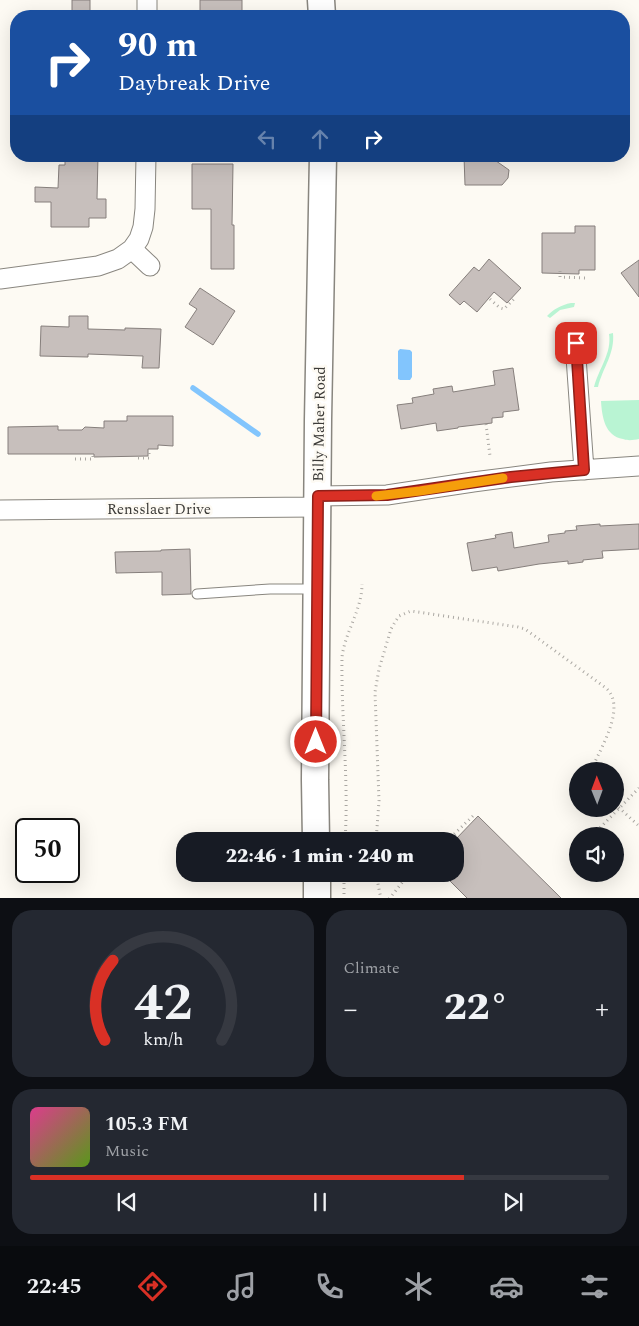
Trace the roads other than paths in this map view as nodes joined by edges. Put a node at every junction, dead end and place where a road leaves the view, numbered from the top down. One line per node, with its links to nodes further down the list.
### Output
1 (146, 162): 3 (street)
2 (323, 162): 9 (main road, Billy Maher Road)
3 (132, 249): 4 (street); 5 (street)
4 (150, 266)
5 (0, 279)
6 (576, 343): 8 (street)
7 (639, 466): 8 (street, Rensslaer Drive)
8 (584, 470): 9 (street, Rensslaer Drive)
9 (318, 501): 10 (street, Rensslaer Drive); 11 (main road, Billy Maher Road)
10 (0, 510)
11 (317, 589): 12 (lane); 13 (main road, Billy Maher Road)
12 (197, 594)
13 (316, 832)
14 (317, 882): 15 (main road)
15 (317, 898)

